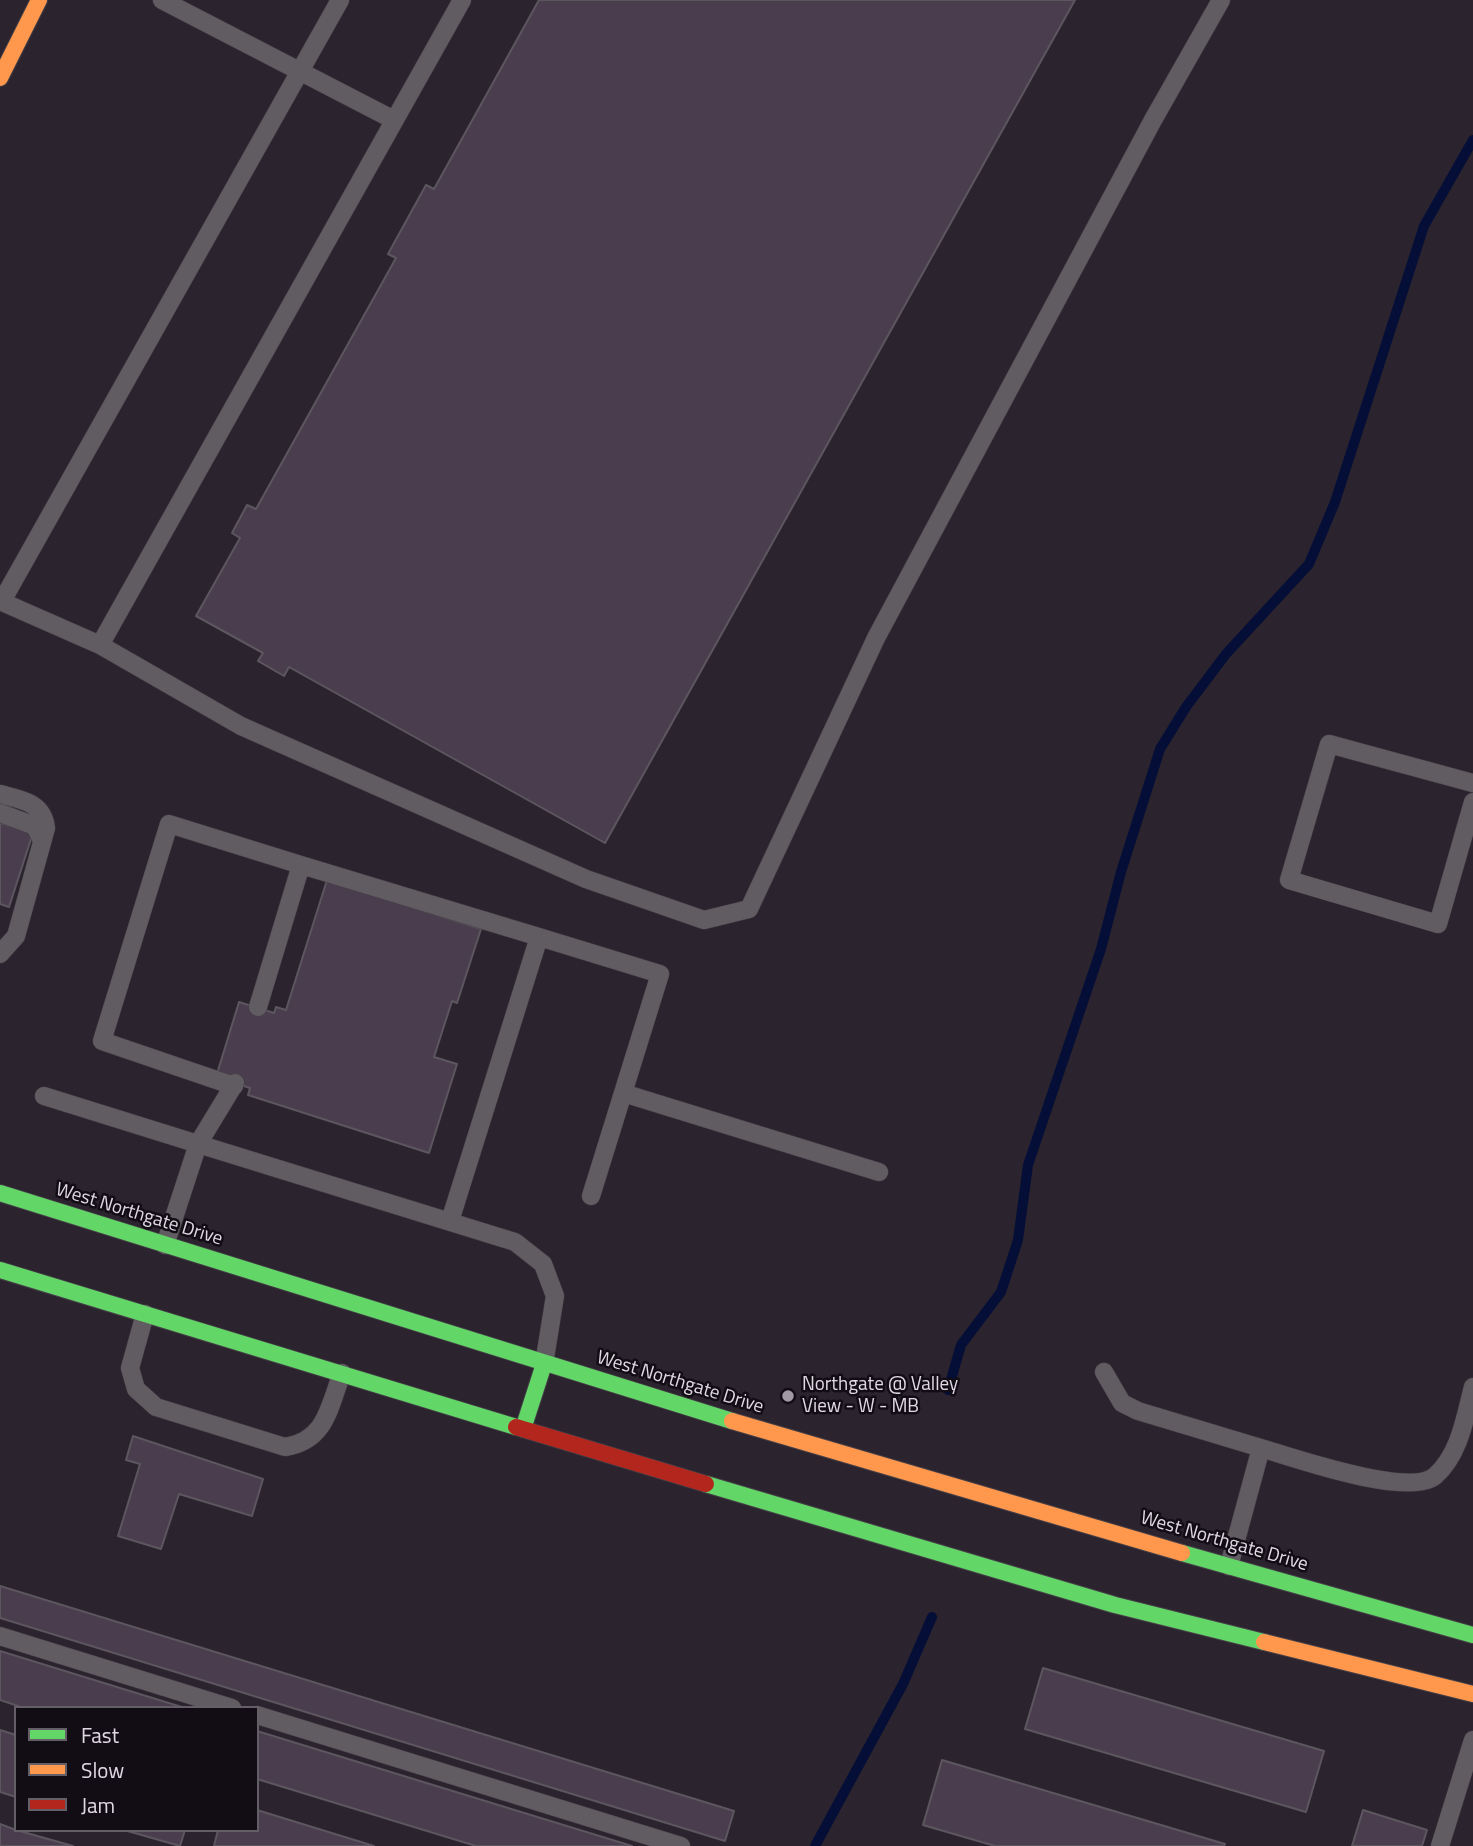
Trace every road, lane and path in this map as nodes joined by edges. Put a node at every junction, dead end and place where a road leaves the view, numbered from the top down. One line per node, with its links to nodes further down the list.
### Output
1 (39, 0): 7 (main road)
2 (162, 0): 6 (lane)
3 (340, 0): 6 (lane)
4 (462, 0): 8 (lane)
5 (1221, 0): 10 (lane)
6 (301, 69): 8 (lane); 9 (lane)
7 (0, 78)
8 (394, 120): 10 (lane)
9 (1, 601): 10 (lane)
10 (100, 645)
11 (1473, 783): 13 (lane)
12 (0, 794): 15 (lane)
13 (1473, 802)
14 (0, 814): 15 (lane)
15 (42, 841): 18 (lane)
16 (301, 865): 17 (lane); 19 (lane); 22 (lane)
17 (539, 936): 20 (lane); 26 (lane)
18 (0, 954)
19 (258, 1007)
20 (624, 1093): 23 (lane); 25 (lane)
21 (44, 1096): 22 (lane)
22 (198, 1144): 26 (lane); 27 (lane)
23 (879, 1171)
24 (0, 1193): 27 (main road, West Northgate Drive)
25 (591, 1196)
26 (450, 1221): 30 (lane)
27 (165, 1245): 30 (main road, West Northgate Drive)
28 (0, 1270): 29 (main road)
29 (145, 1314): 32 (main road); 32 (lane)
30 (544, 1364): 34 (main road); 36 (main road, West Northgate Drive)
31 (1104, 1372): 35 (lane)
32 (342, 1373): 34 (main road)
33 (1473, 1387): 35 (lane)
34 (523, 1429): 39 (main road)
35 (1261, 1448): 36 (lane)
36 (1229, 1566): 37 (main road, West Northgate Drive)
37 (1473, 1635)
38 (0, 1636): 40 (lane)
39 (1473, 1694)
40 (226, 1706)
41 (259, 1717): 43 (lane)
42 (1473, 1740): 44 (lane)
43 (681, 1846)
44 (1440, 1846)

